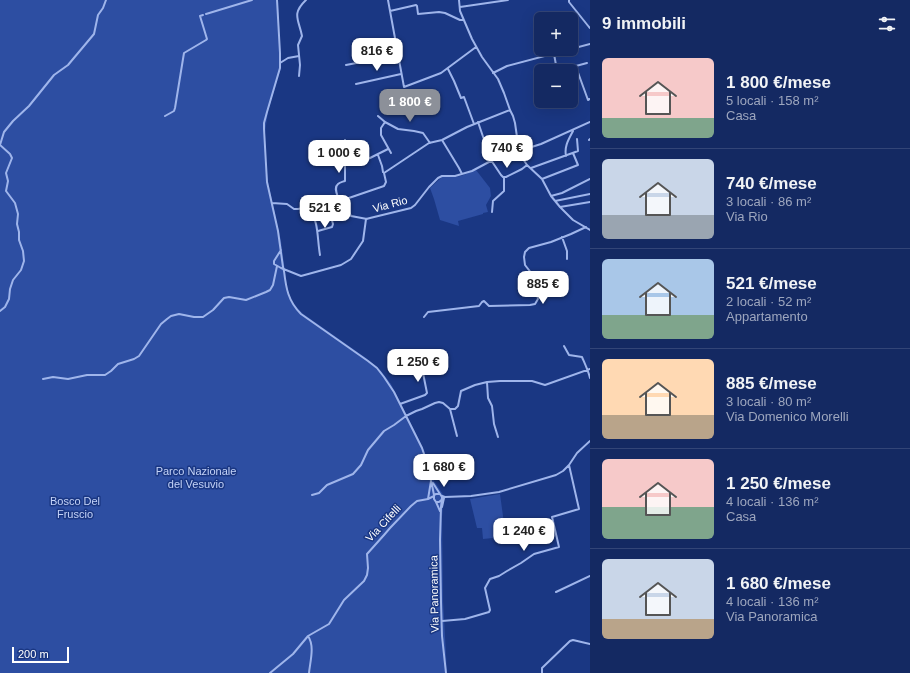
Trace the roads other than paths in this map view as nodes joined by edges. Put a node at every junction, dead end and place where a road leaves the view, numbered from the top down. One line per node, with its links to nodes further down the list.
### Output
1 (106, 0): 76 (street)
2 (252, 0): 31 (street)
3 (277, 0): 19 (street)
4 (306, 0): 17 (street)
5 (388, 0): 10 (street)
6 (459, 0): 9 (street)
7 (508, 0): 9 (street)
8 (569, 0): 12 (street)
9 (459, 8): 11 (street)
10 (390, 11): 11 (street); 16 (street)
11 (463, 20): 14 (street)
12 (590, 28)
13 (590, 44): 15 (street)
14 (476, 47): 23 (street); 25 (street)
15 (578, 47)
16 (398, 55): 21 (street); 26 (street)
17 (299, 56): 19 (street); 27 (street)
18 (546, 56): 25 (street)
19 (280, 63): 62 (street)
20 (587, 63): 22 (street)
21 (346, 65)
22 (578, 66)
23 (448, 68): 26 (street); 36 (street)
24 (578, 72): 29 (street)
25 (493, 73): 30 (street)
26 (402, 74): 28 (street)
27 (298, 76)
28 (356, 84)
29 (590, 99)
30 (510, 110): 34 (street); 43 (street)
31 (165, 116)
32 (378, 116): 33 (street)
33 (386, 122): 41 (street); 42 (street)
34 (478, 122): 36 (street); 48 (street)
35 (590, 122): 37 (street, Via Rio)
36 (474, 124): 40 (street)
37 (574, 130): 43 (street, Via Rio); 47 (street)
38 (577, 139): 45 (street)
39 (346, 140): 59 (street)
40 (442, 140): 41 (street); 53 (street)
41 (430, 143): 52 (street)
42 (388, 149): 44 (street); 46 (street)
43 (519, 151): 48 (street, Via Rio); 50 (street)
44 (391, 153)
45 (573, 153): 47 (street); 55 (street)
46 (378, 155): 49 (street); 52 (street)
47 (566, 156): 51 (street)
48 (491, 160): 53 (street, Via Rio); 54 (street)
49 (364, 161)
50 (527, 165): 51 (street); 54 (street)
51 (532, 168): 55 (street)
52 (384, 173): 59 (street)
53 (462, 174): 67 (street, Via Rio)
54 (504, 177): 66 (street)
55 (542, 179): 58 (street)
56 (590, 179): 58 (street)
57 (590, 194): 60 (street)
58 (552, 196): 60 (street)
59 (340, 201): 63 (street); 67 (street)
60 (555, 201): 64 (street)
61 (590, 202): 64 (street)
62 (272, 203): 65 (street); 72 (street)
63 (327, 204): 65 (street); 70 (street)
64 (560, 207): 68 (street)
65 (310, 208): 70 (street)
66 (492, 212)
67 (367, 219): 75 (street, Via Rio)
68 (586, 227): 69 (street); 71 (street)
69 (590, 230)
70 (318, 231): 73 (street)
71 (562, 238): 74 (street); 77 (street)
72 (281, 250): 75 (street); 84 (street, bridge)
73 (320, 255)
74 (567, 259)
75 (277, 266): 82 (street)
76 (0, 311)
77 (424, 317)
78 (564, 346): 80 (street)
79 (419, 353): 84 (street)
80 (589, 369): 81 (street); 83 (street)
81 (590, 378)
82 (43, 379)
83 (487, 382): 85 (street); 88 (street)
84 (400, 404): 86 (street)
85 (450, 409): 86 (street); 87 (street)
86 (406, 416): 91 (street); 92 (street)
87 (457, 436)
88 (498, 437)
89 (590, 441): 90 (street)
90 (569, 465): 94 (street); 100 (street)
91 (431, 480): 93 (street); 94 (street); 95 (street)
92 (312, 495)
93 (434, 495): 94 (street); 95 (street, Via Cifelli); 96 (street)
94 (443, 497): 96 (street); 97 (street, Via Panoramica)
95 (428, 499): 96 (street); 101 (street, Via Cifelli)
96 (435, 501): 97 (street, Via Panoramica)
97 (441, 514): 100 (street, Via Panoramica)
98 (590, 576): 99 (street)
99 (556, 592)
100 (442, 621): 105 (street, Via Panoramica)
101 (308, 636): 103 (street, Via Cifelli); 104 (street)
102 (590, 644): 106 (street)
103 (270, 673)
104 (308, 673)
105 (446, 673)
106 (542, 673)

